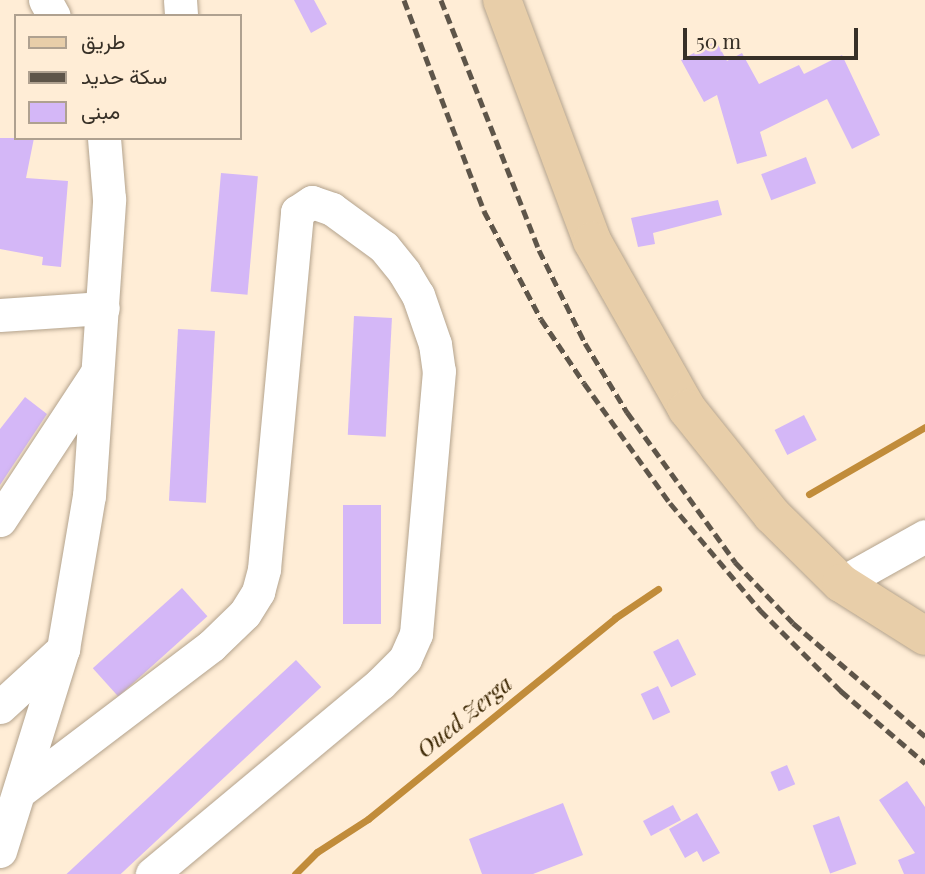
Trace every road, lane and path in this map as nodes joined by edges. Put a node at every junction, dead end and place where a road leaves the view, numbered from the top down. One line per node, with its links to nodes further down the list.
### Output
1 (502, 0): 8 (main road)
2 (104, 140): 3 (street)
3 (103, 308): 4 (street); 5 (street)
4 (0, 315)
5 (99, 369): 6 (street); 10 (street)
6 (0, 520)
7 (925, 536): 8 (street)
8 (841, 583): 9 (main road)
9 (925, 636)
10 (63, 649): 11 (street); 12 (street)
11 (0, 707)
12 (20, 792): 13 (street); 14 (street)
13 (0, 851)
14 (152, 874)

